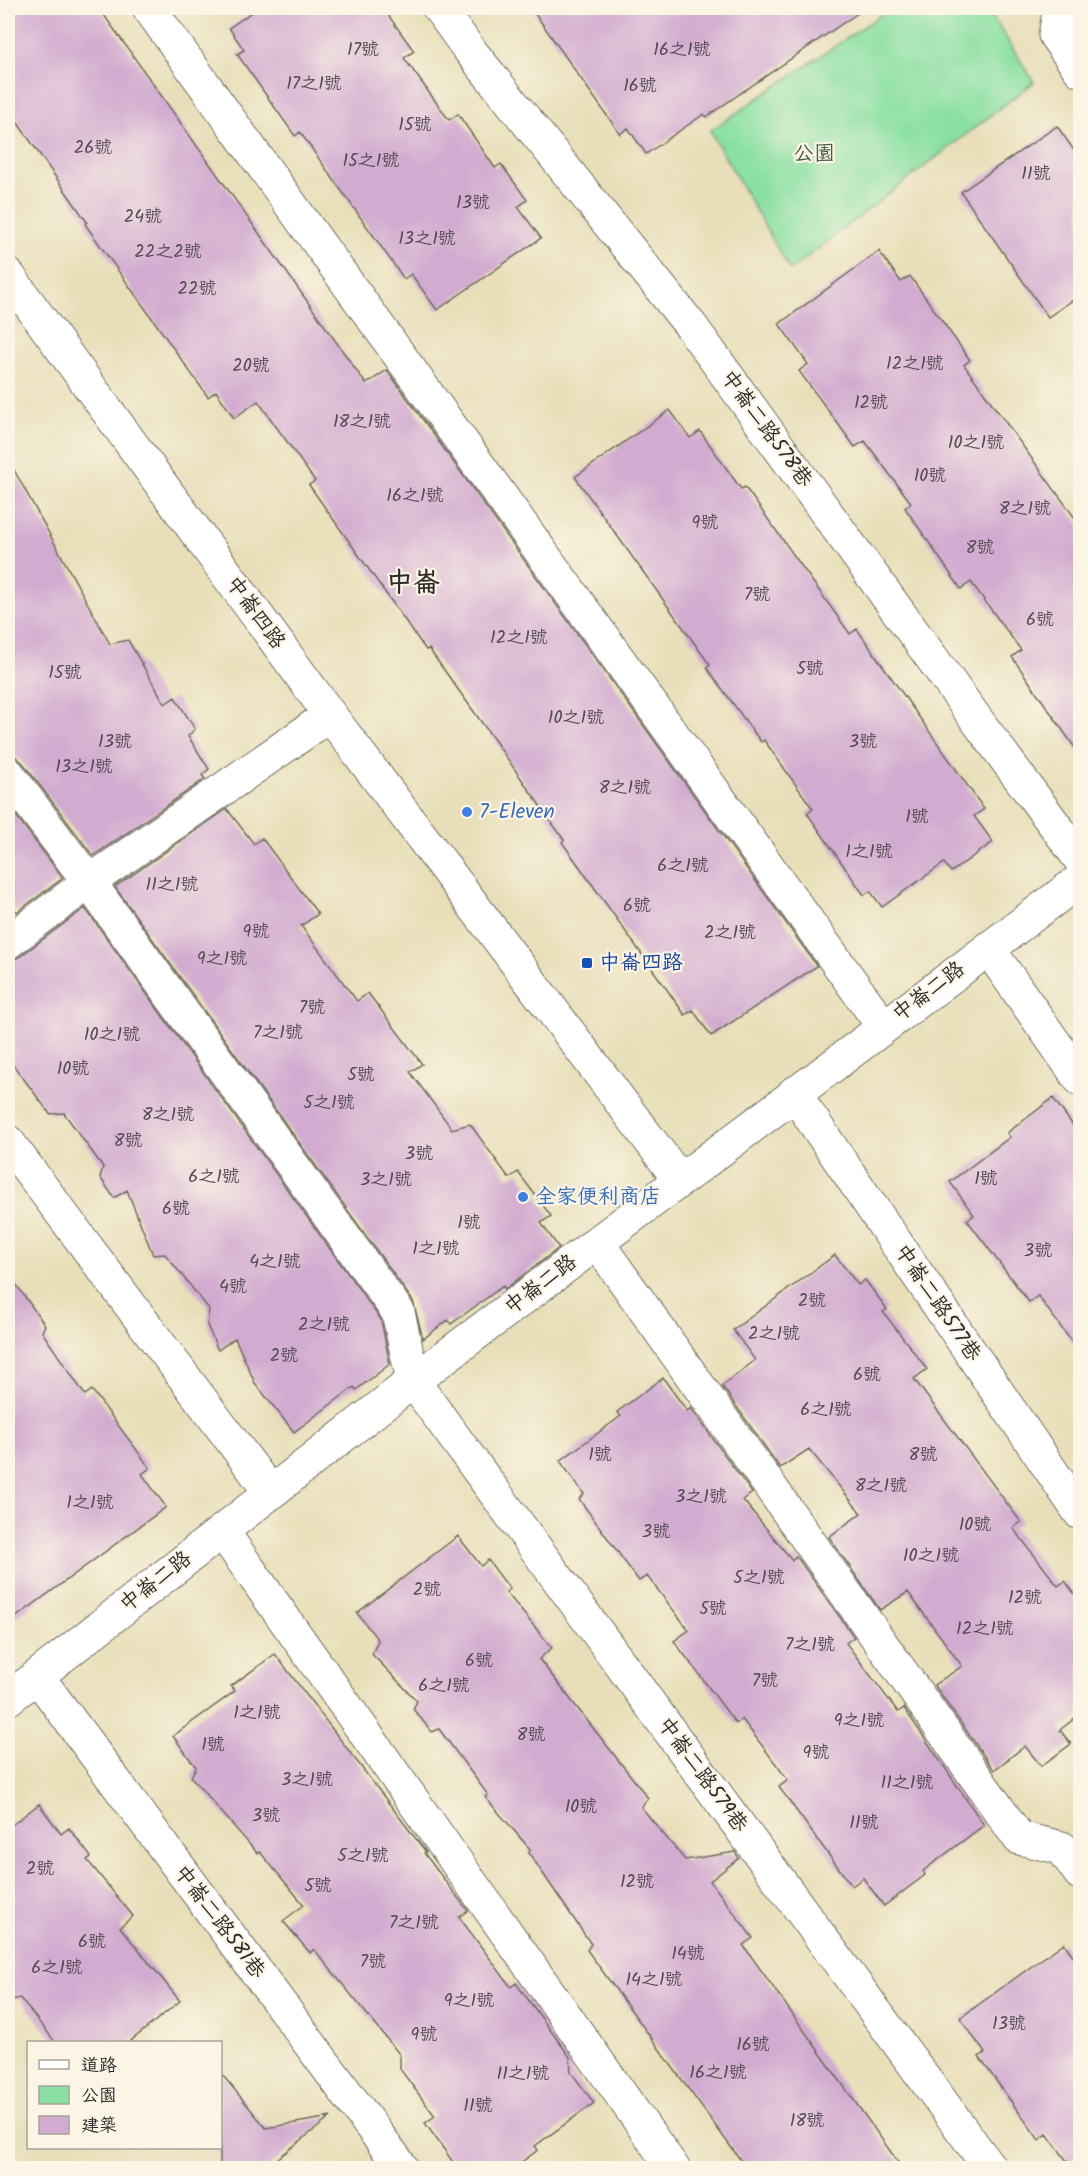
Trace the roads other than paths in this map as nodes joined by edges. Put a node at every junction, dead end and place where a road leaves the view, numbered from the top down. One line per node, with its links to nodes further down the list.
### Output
1 (149, 8): 13 (street)
2 (439, 8): 8 (street, 中崙二路578巷)
3 (1060, 8): 4 (street)
4 (1080, 70)
5 (8, 275): 6 (street, 中崙四路)
6 (330, 715): 10 (street); 17 (street, 中崙四路)
7 (8, 774): 10 (street)
8 (1080, 859)
9 (1080, 880): 12 (street, 中崙二路)
10 (89, 882): 11 (street); 19 (street)
11 (8, 942)
12 (988, 948): 13 (street, 中崙二路); 14 (street)
13 (883, 1026): 15 (street, 中崙二路)
14 (1080, 1079)
15 (795, 1093): 17 (street, 中崙二路); 21 (street, 中崙二路577巷)
16 (8, 1142): 20 (street)
17 (679, 1179): 18 (street, 中崙二路)
18 (597, 1242): 19 (street, 中崙二路); 25 (street)
19 (413, 1381): 20 (street, 中崙二路); 28 (street, 中崙二路579巷)
20 (271, 1493): 22 (street, 中崙二路)
21 (1080, 1513)
22 (222, 1531): 23 (street, 中崙二路); 27 (street)
23 (37, 1676): 24 (street, 中崙二路); 26 (street, 中崙二路581巷)
24 (8, 1699)
25 (1080, 1873)
26 (402, 2169)
27 (673, 2169)
28 (990, 2169)

